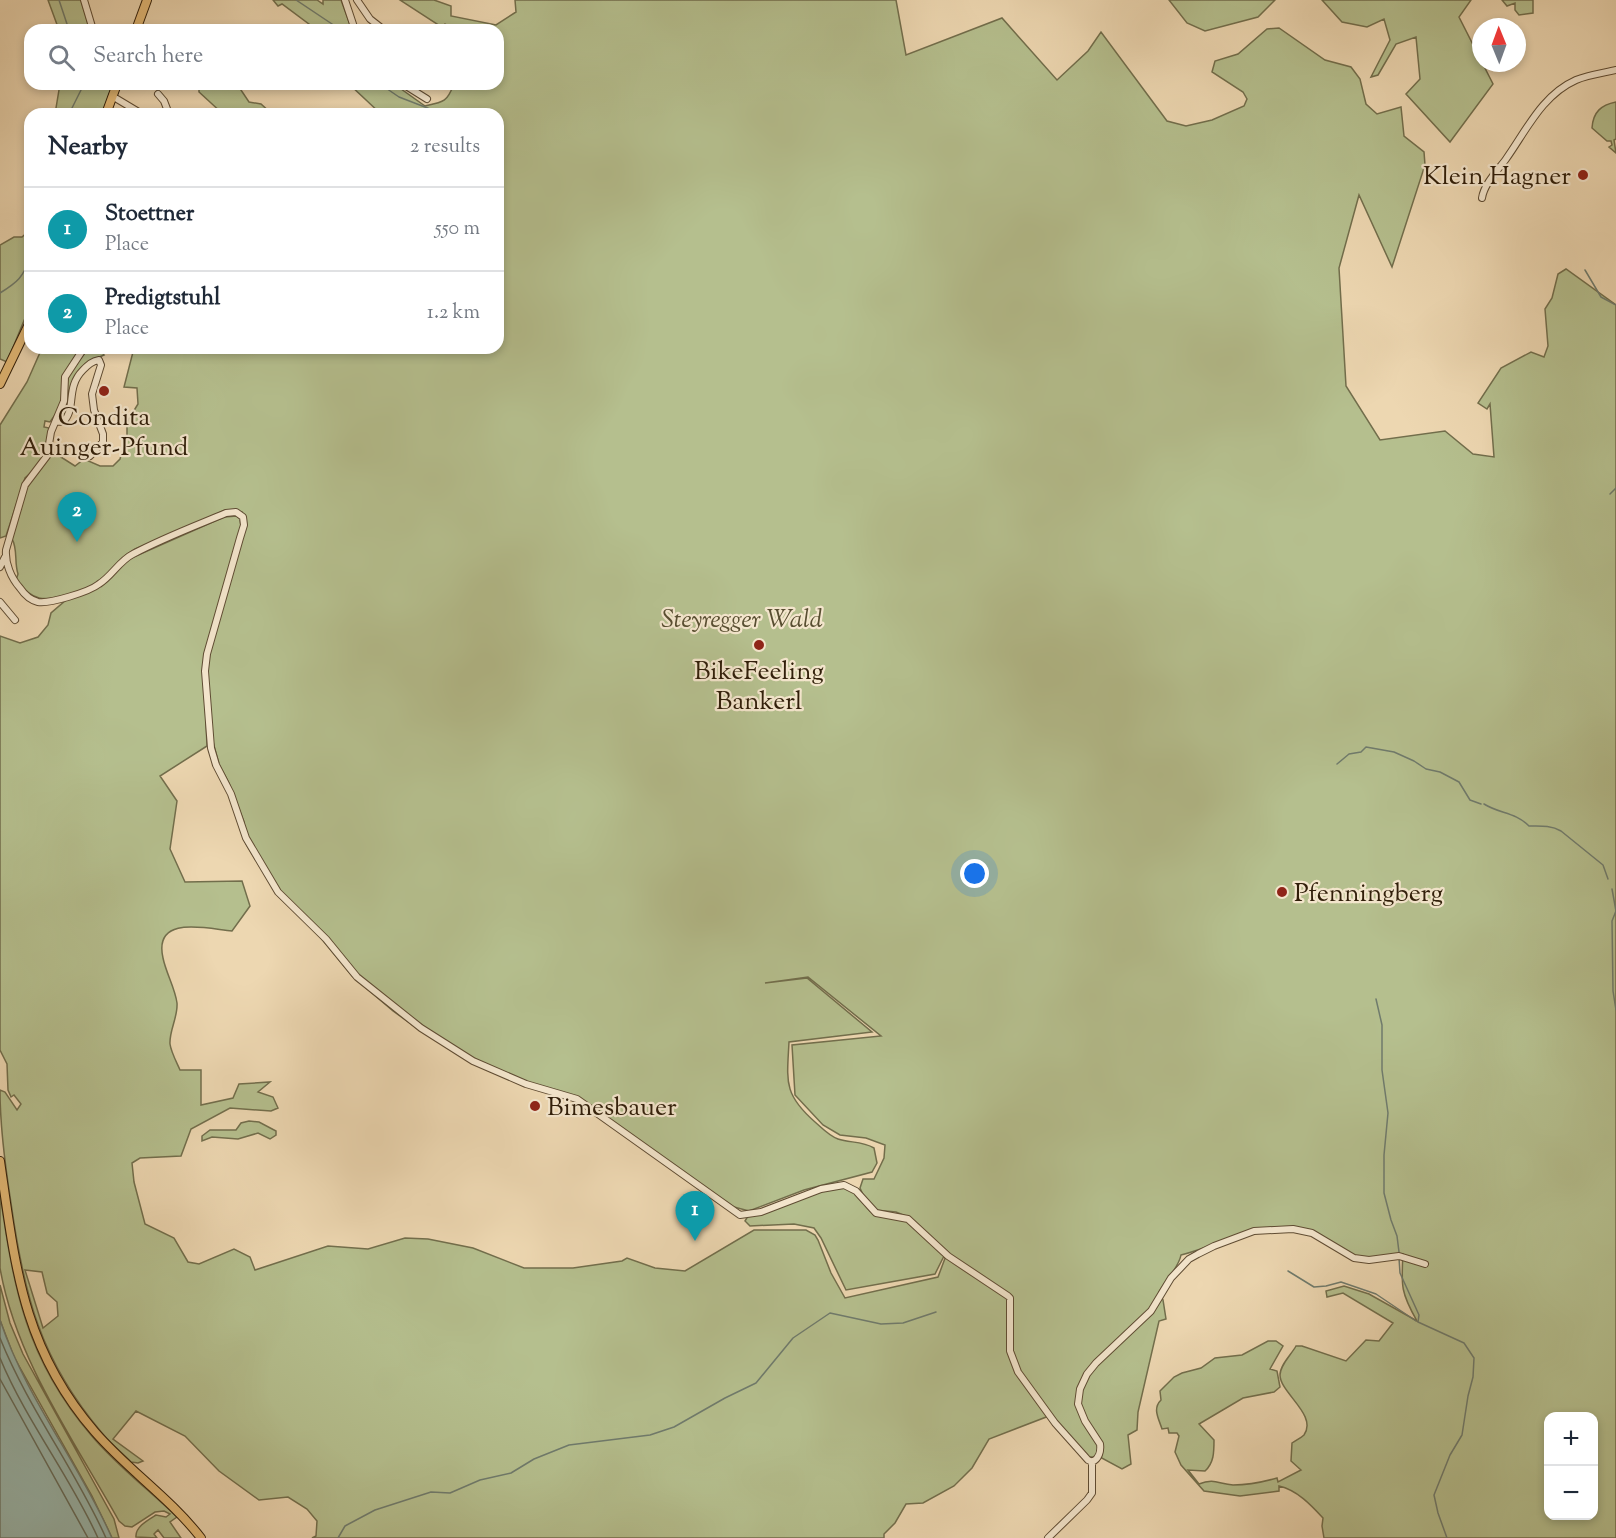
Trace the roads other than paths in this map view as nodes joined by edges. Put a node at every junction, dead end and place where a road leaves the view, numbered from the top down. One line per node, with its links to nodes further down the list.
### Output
1 (84, 0): 5 (street)
2 (147, 0): 6 (main road)
3 (345, 0): 7 (street)
4 (357, 0): 8 (street)
5 (91, 24)
6 (138, 24)
7 (353, 24)
8 (376, 24)
9 (1616, 69): 18 (street)
10 (114, 90): 13 (main road)
11 (413, 90): 14 (street)
12 (158, 94): 17 (street)
13 (112, 96): 15 (main road); 16 (street)
14 (427, 99)
15 (108, 108)
16 (132, 108)
17 (166, 108)
18 (1482, 198)
19 (24, 336): 21 (main road)
20 (80, 354): 22 (street)
21 (0, 384)
22 (56, 421): 23 (street); 24 (street)
23 (90, 456)
24 (5, 557): 25 (street); 30 (street)
25 (0, 567)
26 (0, 602): 27 (street)
27 (15, 620)
28 (0, 1161): 31 (main road)
29 (1425, 1264): 30 (street)
30 (1092, 1462): 32 (street)
31 (201, 1538)
32 (1048, 1538)

